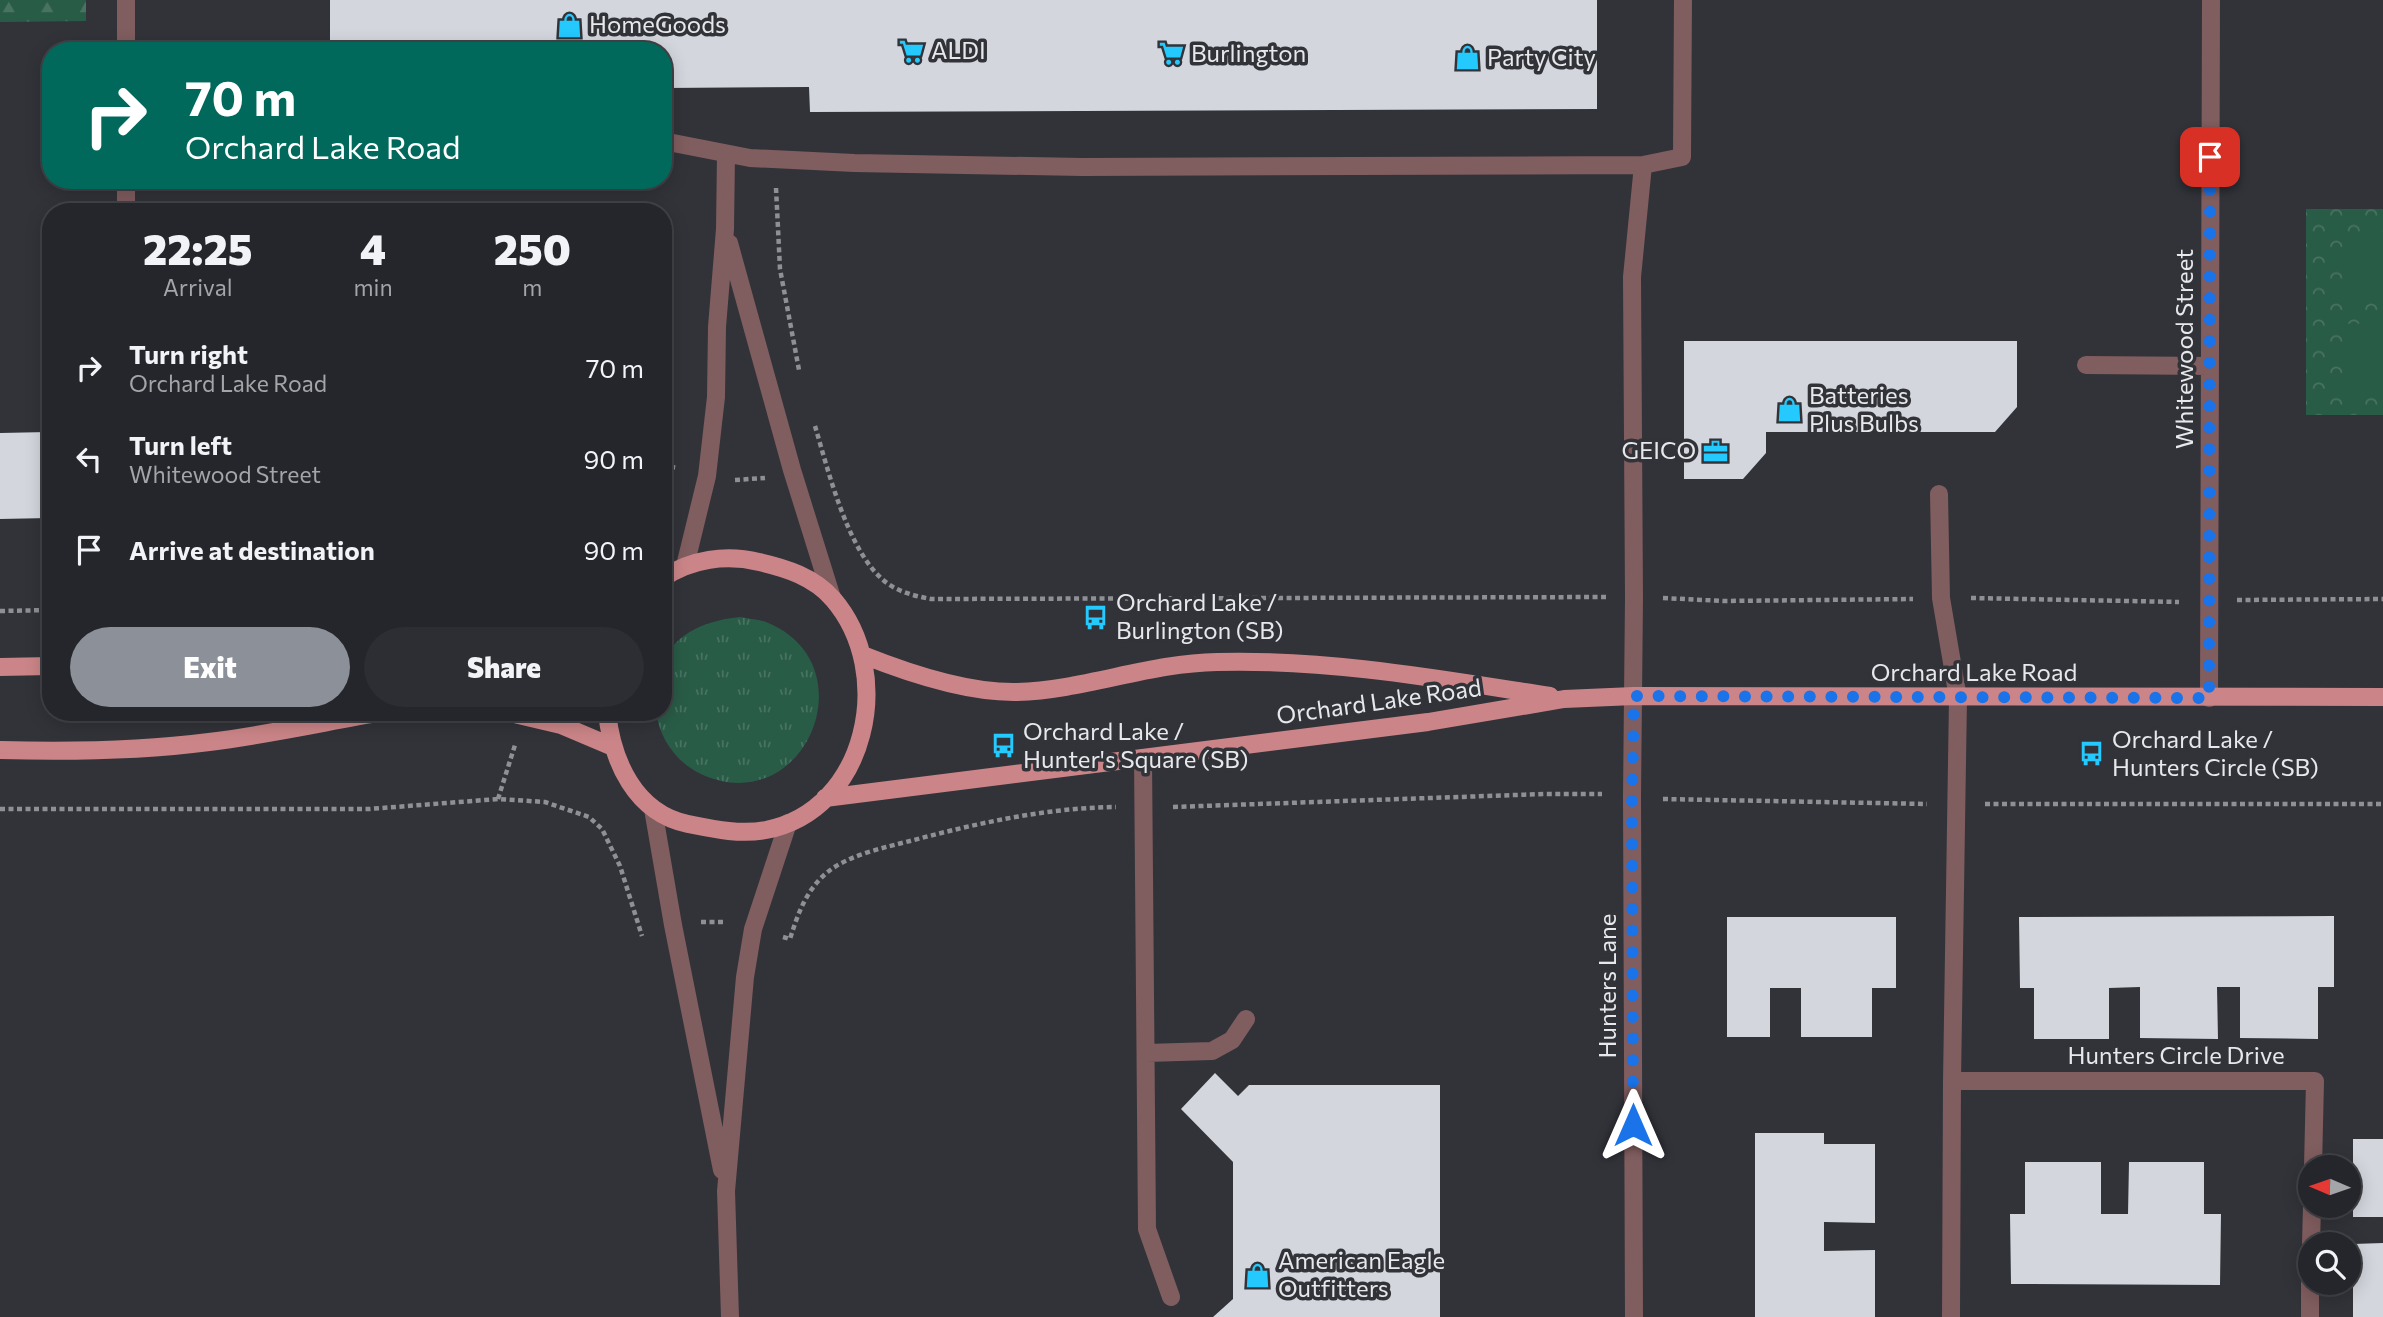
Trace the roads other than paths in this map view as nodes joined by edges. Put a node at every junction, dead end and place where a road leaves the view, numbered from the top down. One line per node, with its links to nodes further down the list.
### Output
1 (126, 0): 4 (street)
2 (1683, 0): 7 (street)
3 (2211, 0): 10 (street, Whitewood Street)
4 (126, 42)
5 (672, 143): 6 (street)
6 (726, 155): 7 (street); 8 (street)
7 (1643, 164): 18 (street, Hunters Lane)
8 (725, 229): 12 (street); 14 (street)
9 (2086, 365): 10 (street)
10 (2209, 366): 21 (street, Whitewood Street)
11 (1939, 494): 20 (street)
12 (685, 566): 13 (main road); 14 (main road)
13 (672, 573)
14 (832, 598): 15 (main road)
15 (863, 655): 22 (main road, Orchard Lake Road); 29 (main road)
16 (42, 666): 17 (main road)
17 (0, 667)
18 (1634, 696): 20 (main road, Orchard Lake Road); 22 (main road, Orchard Lake Road); 40 (street, Hunters Lane)
19 (2383, 696): 21 (main road, Orchard Lake Road)
20 (1958, 698): 21 (main road, Orchard Lake Road); 34 (street)
21 (2209, 698)
22 (1564, 699): 28 (main road, Orchard Lake Road)
23 (331, 721): 27 (main road)
24 (544, 721): 26 (main road)
25 (608, 721): 26 (main road)
26 (612, 747): 30 (main road)
27 (0, 750)
28 (1143, 758): 29 (main road, Orchard Lake Road); 33 (street)
29 (824, 797): 31 (main road)
30 (653, 809): 31 (main road); 36 (street)
31 (788, 823): 36 (street)
32 (1246, 1019): 33 (street)
33 (1147, 1053): 38 (street)
34 (1952, 1081): 35 (street, Hunters Circle Drive); 41 (street)
35 (2313, 1155)
36 (726, 1191): 39 (street)
37 (2310, 1295): 42 (street)
38 (1171, 1297)
39 (730, 1317)
40 (1634, 1317)
41 (1951, 1317)
42 (2309, 1317)

